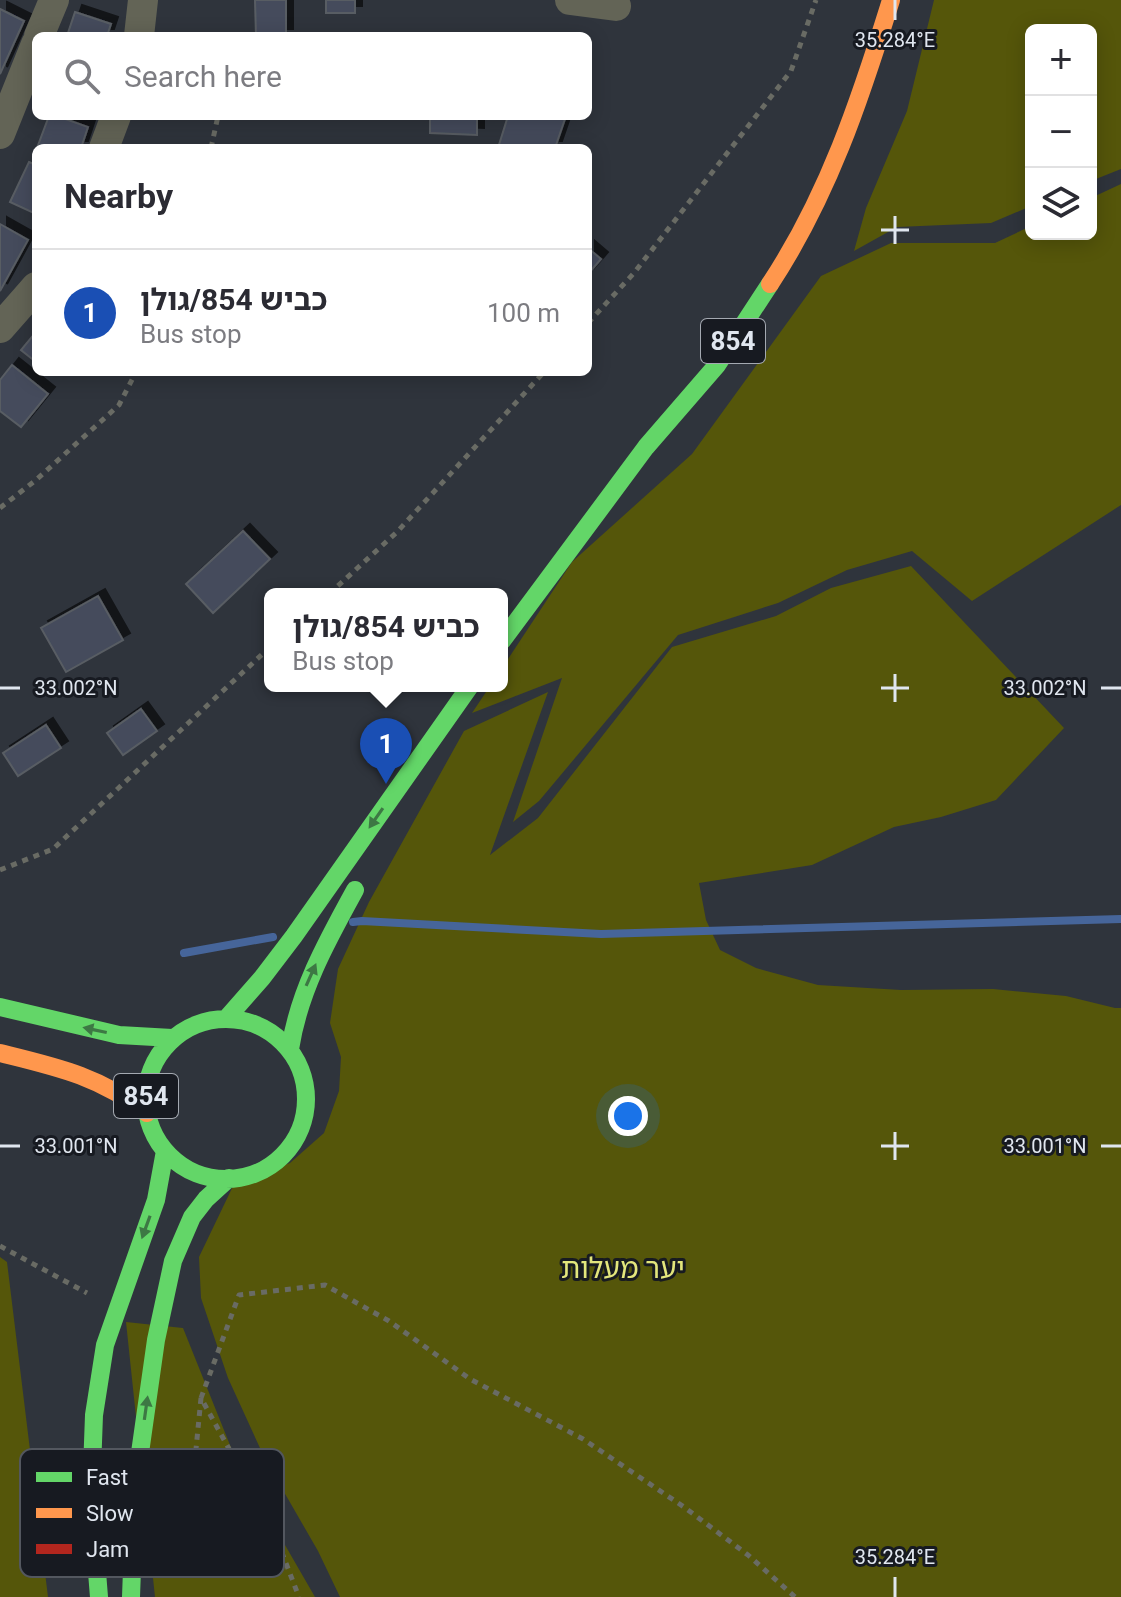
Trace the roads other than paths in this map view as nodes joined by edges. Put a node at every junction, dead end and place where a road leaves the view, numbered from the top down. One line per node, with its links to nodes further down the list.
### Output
1 (54, 0): 6 (street)
2 (143, 0): 7 (street)
3 (570, 0): 5 (street)
4 (891, 0): 14 (main road, 854)
5 (616, 6)
6 (41, 32)
7 (139, 32)
8 (32, 54): 10 (street)
9 (114, 120): 11 (street)
10 (0, 134)
11 (106, 144)
12 (32, 292): 13 (street)
13 (0, 328)
14 (508, 633)
15 (468, 692): 18 (main road, one-way to 18)
16 (469, 692): 20 (main road, one-way to 16)
17 (0, 1007): 19 (main road, one-way to 17)
18 (226, 1019): 19 (main road, 854); 20 (main road, 854)
19 (172, 1038): 22 (main road, 854)
20 (290, 1049): 24 (main road, 854)
21 (0, 1053): 22 (main road)
22 (147, 1113): 23 (main road, 854)
23 (165, 1151): 24 (main road, 854); 25 (main road, 854, one-way to 25)
24 (229, 1178): 26 (main road, 854, one-way to 24)
25 (93, 1449)
26 (141, 1449)
27 (97, 1577): 29 (main road, 854, one-way to 29)
28 (132, 1577): 30 (main road, 854, one-way to 28)
29 (99, 1597)
30 (131, 1597)

